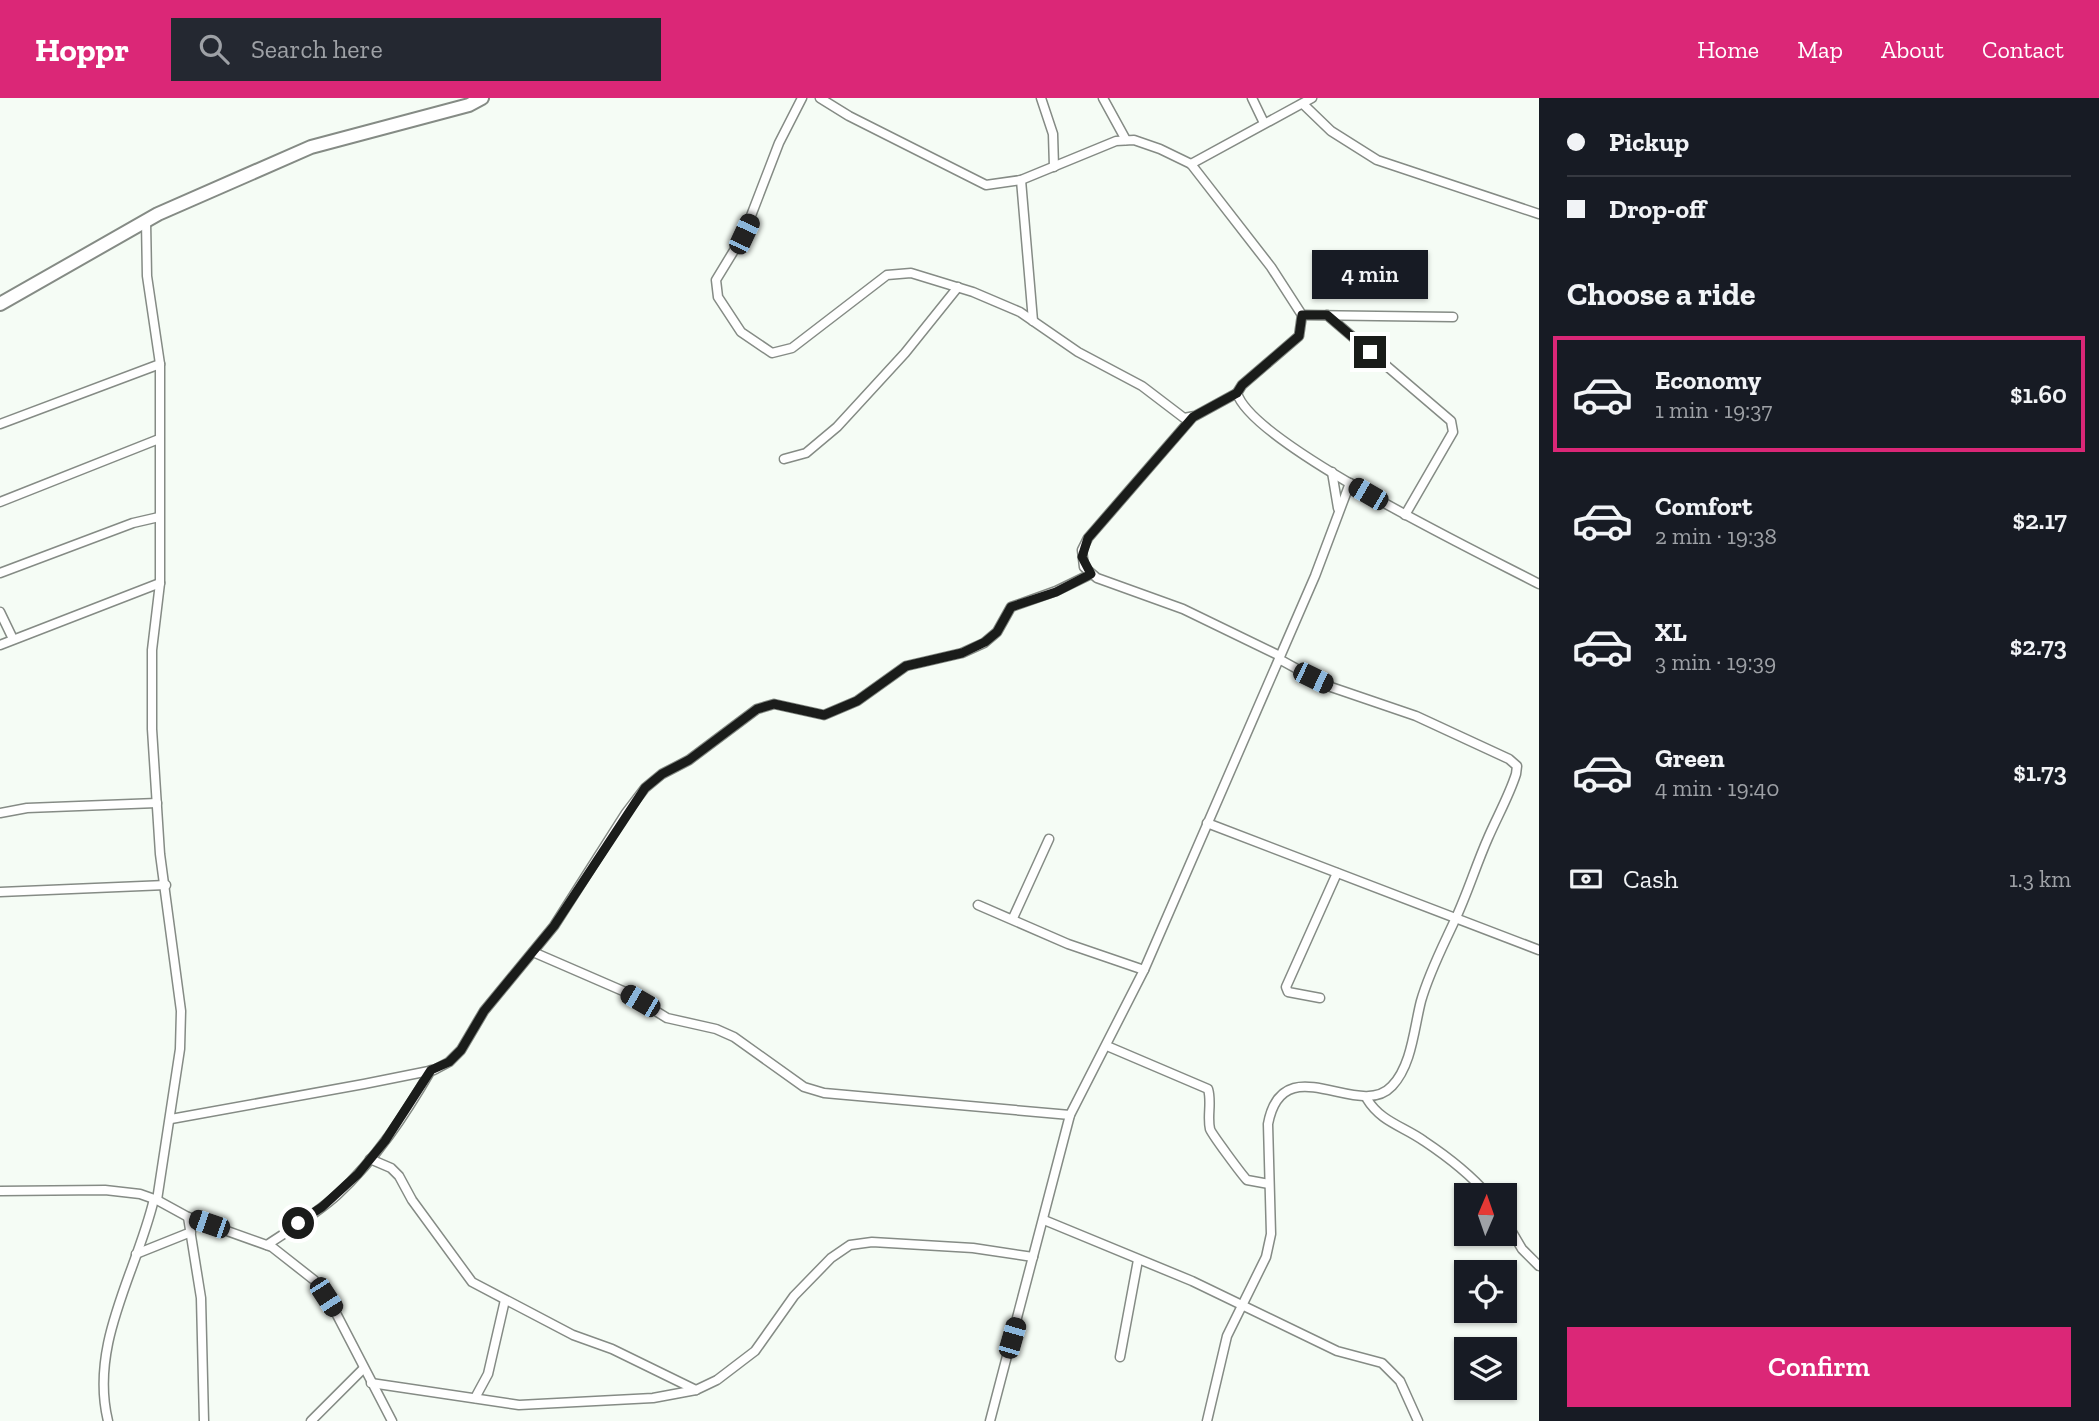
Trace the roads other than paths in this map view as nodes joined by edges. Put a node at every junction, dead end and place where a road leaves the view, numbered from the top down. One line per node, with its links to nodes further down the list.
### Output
1 (482, 98): 15 (main road)
2 (802, 98): 16 (street)
3 (820, 98): 13 (street)
4 (1041, 98): 12 (street)
5 (1103, 98): 10 (street)
6 (1252, 98): 9 (street)
7 (1312, 98): 8 (street)
8 (1303, 104): 9 (street); 14 (street)
9 (1264, 123): 11 (street)
10 (1126, 140): 11 (street); 12 (street)
11 (1191, 164): 18 (street)
12 (1054, 167): 13 (street)
13 (1021, 180): 21 (street)
14 (1539, 214)
15 (146, 221): 17 (main road); 22 (street)
16 (958, 287): 21 (street); 27 (street)
17 (0, 304)
18 (1302, 315): 19 (street); 23 (street)
19 (1327, 315): 20 (street); 32 (street)
20 (1452, 317)
21 (1033, 321): 24 (street)
22 (160, 364): 25 (street); 26 (street)
23 (1237, 393): 24 (street); 28 (street)
24 (1193, 417): 35 (street)
25 (0, 424)
26 (159, 439): 30 (street); 33 (street)
27 (784, 459)
28 (1332, 472): 29 (street); 31 (street)
29 (1350, 483): 31 (street); 32 (street)
30 (0, 502)
31 (1338, 508): 41 (street)
32 (1405, 515): 37 (street)
33 (159, 517): 34 (street); 36 (street)
34 (0, 573)
35 (1091, 574): 41 (street); 53 (street)
36 (160, 583): 39 (street); 42 (street)
37 (1539, 584)
38 (0, 612): 39 (street)
39 (13, 639): 40 (street)
40 (0, 645)
41 (1280, 657): 44 (street); 51 (street)
42 (157, 803): 43 (street); 47 (street)
43 (0, 813)
44 (1207, 823): 46 (street); 54 (street)
45 (1049, 839): 50 (street)
46 (1337, 873): 51 (street); 55 (street)
47 (166, 885): 48 (street); 60 (street)
48 (0, 892)
49 (978, 905): 50 (street)
50 (1013, 918): 54 (street)
51 (1456, 918): 52 (street); 58 (street)
52 (1539, 950)
53 (533, 952): 57 (street); 59 (street)
54 (1144, 970): 56 (street)
55 (1320, 998)
56 (1107, 1046): 59 (street); 63 (street)
57 (431, 1070): 60 (street); 61 (street)
58 (1367, 1098): 62 (street); 63 (street)
59 (1070, 1115): 67 (street)
60 (171, 1119): 65 (street)
61 (370, 1159): 70 (street); 75 (street)
62 (1476, 1183)
63 (1269, 1184): 76 (street)
64 (0, 1191): 65 (street)
65 (156, 1199): 66 (street); 71 (street)
66 (188, 1217): 68 (street); 70 (street)
67 (1044, 1220): 72 (street); 73 (street)
68 (191, 1232): 71 (street); 83 (street)
69 (1517, 1240): 74 (street)
70 (267, 1245): 78 (street)
71 (136, 1254): 82 (street)
72 (1033, 1257): 80 (street); 86 (street)
73 (1138, 1260): 76 (street); 77 (street)
74 (1539, 1266)
75 (505, 1300): 80 (street); 81 (street)
76 (1241, 1306): 87 (street); 88 (street)
77 (1119, 1357)
78 (363, 1369): 79 (street); 84 (street)
79 (371, 1383): 81 (street); 85 (street)
80 (696, 1390): 81 (street)
81 (475, 1398)
82 (108, 1421)
83 (204, 1421)
84 (311, 1421)
85 (392, 1421)
86 (990, 1421)
87 (1208, 1421)
88 (1418, 1421)

